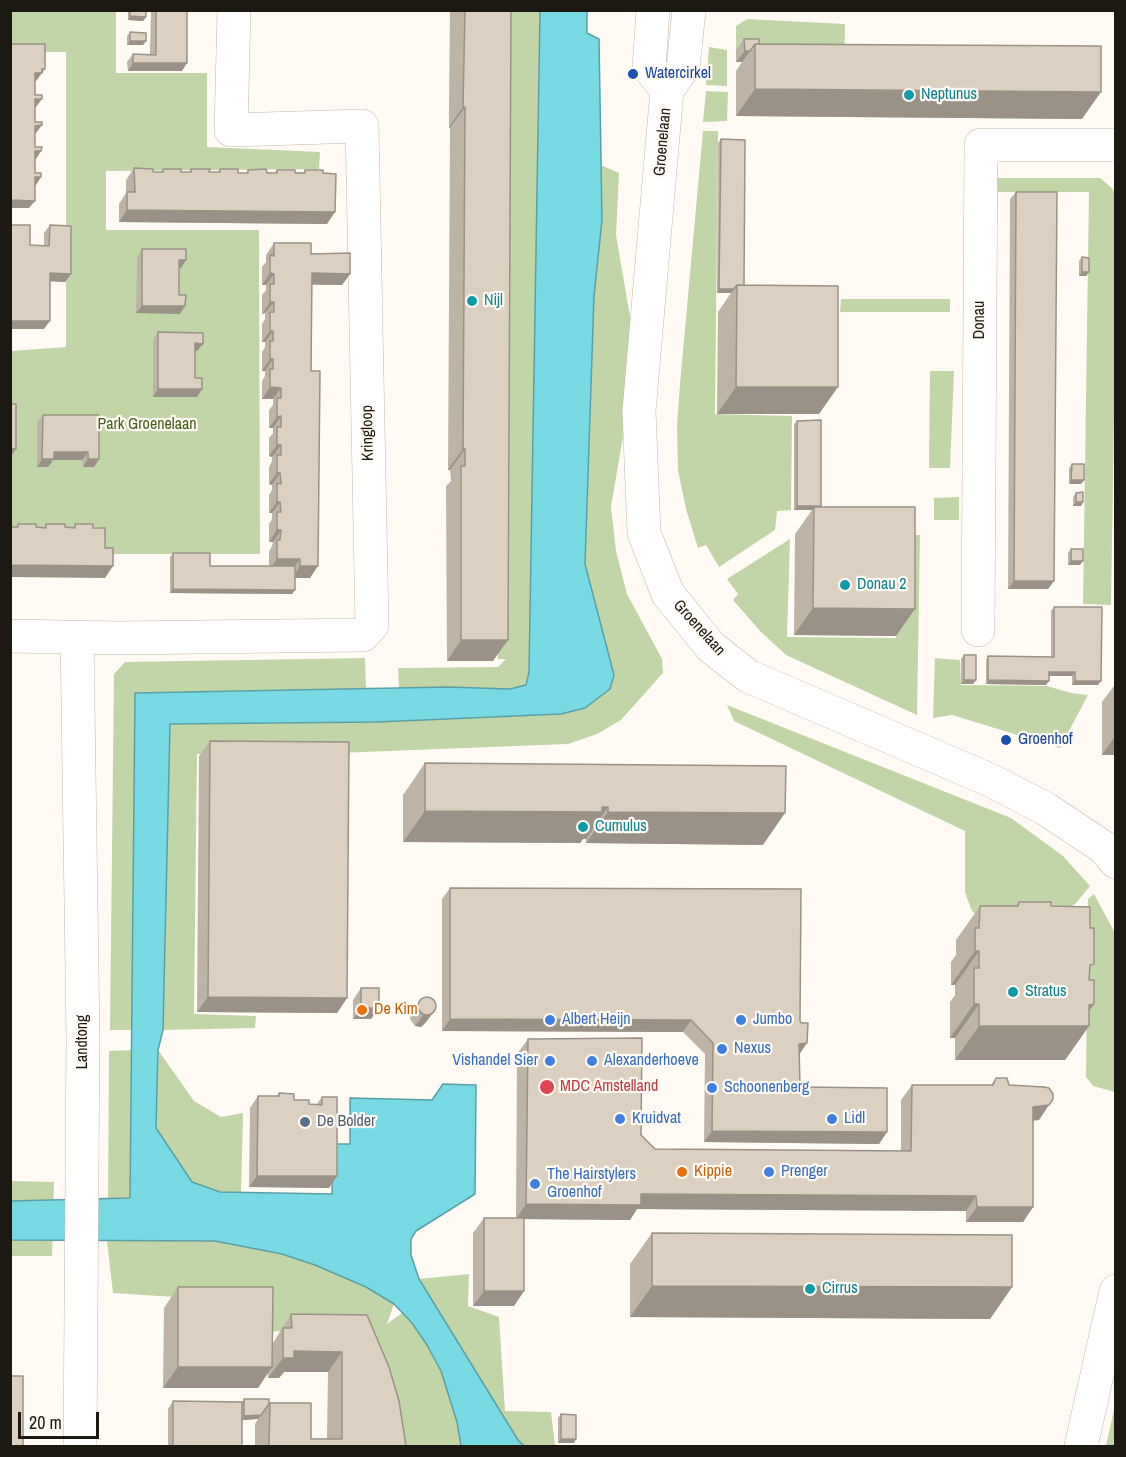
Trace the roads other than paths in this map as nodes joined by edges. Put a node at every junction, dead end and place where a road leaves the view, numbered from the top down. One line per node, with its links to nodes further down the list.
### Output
1 (234, 10): 8 (street, Kringloop)
2 (653, 10): 4 (street, Groenelaan)
3 (689, 10): 4 (street, Groenelaan)
4 (668, 90): 9 (street, Groenelaan)
5 (1116, 145): 6 (street, Donau)
6 (978, 630)
7 (10, 636): 8 (street, Kringloop)
8 (77, 637): 11 (street, Landtong)
9 (1116, 862)
10 (1116, 1291): 12 (street)
11 (80, 1446)
12 (1081, 1446)

